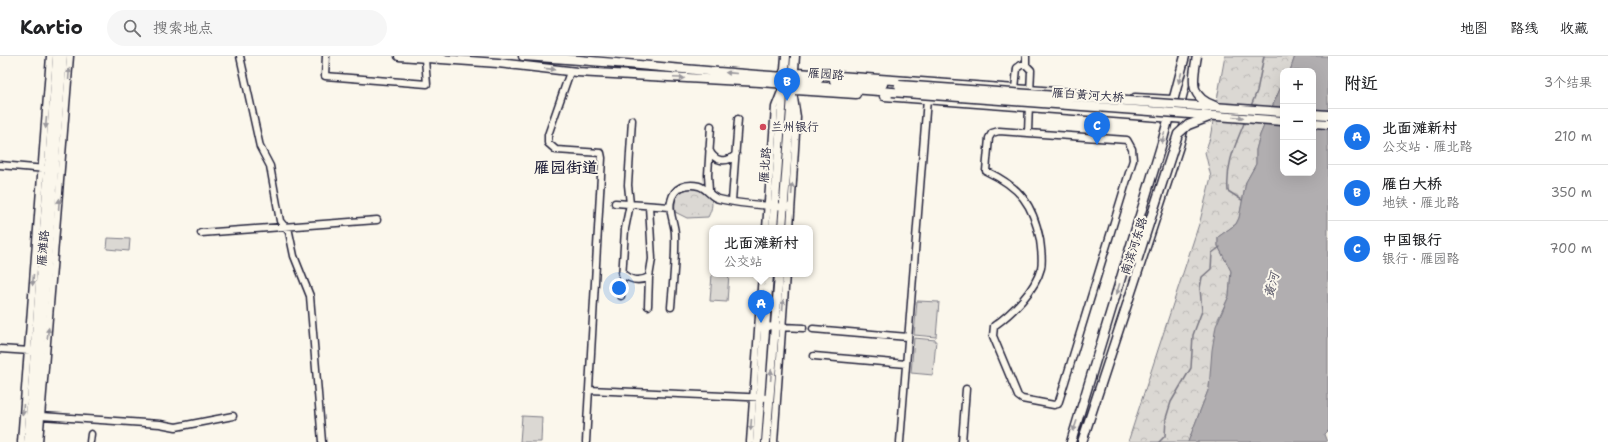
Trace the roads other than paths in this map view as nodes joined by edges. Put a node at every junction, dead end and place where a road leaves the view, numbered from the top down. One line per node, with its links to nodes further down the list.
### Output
1 (50, 56): 45 (street, 雁滩路, one-way to 45)
2 (57, 56): 45 (main road, 雁滩路)
3 (63, 56): 45 (main road, 雁滩路)
4 (70, 56): 85 (street, 雁滩路, one-way to 4)
5 (240, 56): 59 (street)
6 (326, 56): 16 (street)
7 (399, 56): 16 (main road, 雁园路)
8 (523, 56): 17 (main road, 雁园路)
9 (782, 56): 20 (street)
10 (786, 56): 20 (main road, 雁北路)
11 (796, 56): 21 (main road, 雁北路)
12 (1026, 56): 18 (street)
13 (1185, 56): 27 (main road, 南滨河东路, one-way to 27)
14 (1197, 56): 29 (main road, bridge)
15 (1200, 56): 35 (main road, 南滨河东路)
16 (425, 57): 19 (main road, 雁园路, one-way to 19)
17 (612, 59): 20 (main road, 雁园路, one-way to 17)
18 (1026, 65): 23 (street); 24 (street)
19 (570, 72): 20 (main road, 雁园路, one-way to 20); 81 (street)
20 (784, 80): 21 (main road, 雁园路); 21 (main road, 雁园路); 50 (main road, 雁北路)
21 (793, 81): 22 (main road, 雁园路); 23 (main road, 雁园路); 25 (main road, 雁园路); 26 (main road, 雁园路); 52 (main road, 雁北路, one-way to 21)
22 (899, 85): 29 (main road, 雁白黄河大桥, bridge)
23 (1015, 89): 24 (main road, 雁园路)
24 (1030, 90): 27 (main road, 雁园路); 28 (street)
25 (892, 92): 29 (main road, 雁白黄河大桥, bridge)
26 (927, 99): 28 (main road, 雁园路); 74 (street)
27 (1172, 100): 33 (main road, 南滨河东路)
28 (1029, 106): 33 (main road, 雁园路); 41 (street)
29 (1221, 112): 30 (main road, 雁白黄河大桥, bridge); 37 (main road, 雁白黄河大桥, one-way to 37, bridge); 79 (main road, bridge)
30 (1280, 112)
31 (1316, 114): 32 (main road)
32 (1328, 115)
33 (1169, 117): 35 (main road, 雁园路); 84 (main road, 南滨河东路, one-way to 84)
34 (738, 119): 43 (street)
35 (1186, 119): 79 (main road, 南滨河东路)
36 (632, 120): 49 (street)
37 (1280, 120)
38 (1316, 123): 39 (main road)
39 (1328, 124)
40 (711, 126): 42 (street)
41 (1028, 133): 41 (street)
42 (709, 149): 43 (street); 46 (street)
43 (736, 154): 47 (street)
44 (0, 165): 45 (street)
45 (49, 169): 76 (main road, 雁滩路)
46 (709, 191): 47 (street); 53 (street)
47 (732, 201): 50 (street)
48 (616, 203): 49 (street)
49 (630, 204): 51 (street); 61 (street)
50 (771, 205): 52 (street); 55 (street); 56 (main road, 雁北路)
51 (649, 206): 53 (street); 62 (street)
52 (787, 206): 57 (main road, 雁北路); 58 (street)
53 (670, 207): 69 (street)
54 (377, 220): 59 (street)
55 (767, 225)
56 (773, 225)
57 (783, 225)
58 (790, 225)
59 (285, 226): 60 (street); 94 (street)
60 (201, 233)
61 (622, 273): 62 (street); 67 (street)
62 (649, 277): 68 (street)
63 (762, 277): 70 (street)
64 (769, 277): 70 (main road)
65 (779, 277): 71 (main road)
66 (786, 277): 71 (street, one-way to 66)
67 (621, 296)
68 (648, 306)
69 (671, 307)
70 (762, 326): 71 (street); 82 (main road)
71 (778, 326): 72 (street); 83 (main road, one-way to 71); 99 (street)
72 (803, 328)
73 (813, 329): 74 (street)
74 (908, 337): 78 (street)
75 (0, 349): 76 (street)
76 (33, 352): 85 (main road, 雁滩路); 89 (street, 雁滩路, one-way to 89); 90 (main road, 雁滩路)
77 (814, 356): 78 (street)
78 (906, 364): 100 (street)
79 (1102, 381): 86 (main road, 南滨河东路)
80 (966, 389): 101 (street)
81 (589, 390): 82 (street); 95 (street)
82 (756, 398): 83 (street); 96 (street, one-way to 96); 97 (main road)
83 (769, 398): 98 (main road)
84 (1081, 410): 86 (main road); 102 (main road, 南滨河东路, one-way to 102)
85 (39, 412): 87 (street); 91 (main road, 雁滩路); 92 (street, 雁滩路)
86 (1092, 413): 103 (main road, 南滨河东路)
87 (233, 416)
88 (91, 434): 93 (street)
89 (21, 442)
90 (28, 442)
91 (33, 442)
92 (39, 442)
93 (90, 442)
94 (322, 442)
95 (586, 442)
96 (750, 442)
97 (757, 442)
98 (766, 442)
99 (774, 442)
100 (900, 442)
101 (962, 442)
102 (1071, 442)
103 (1082, 442)

